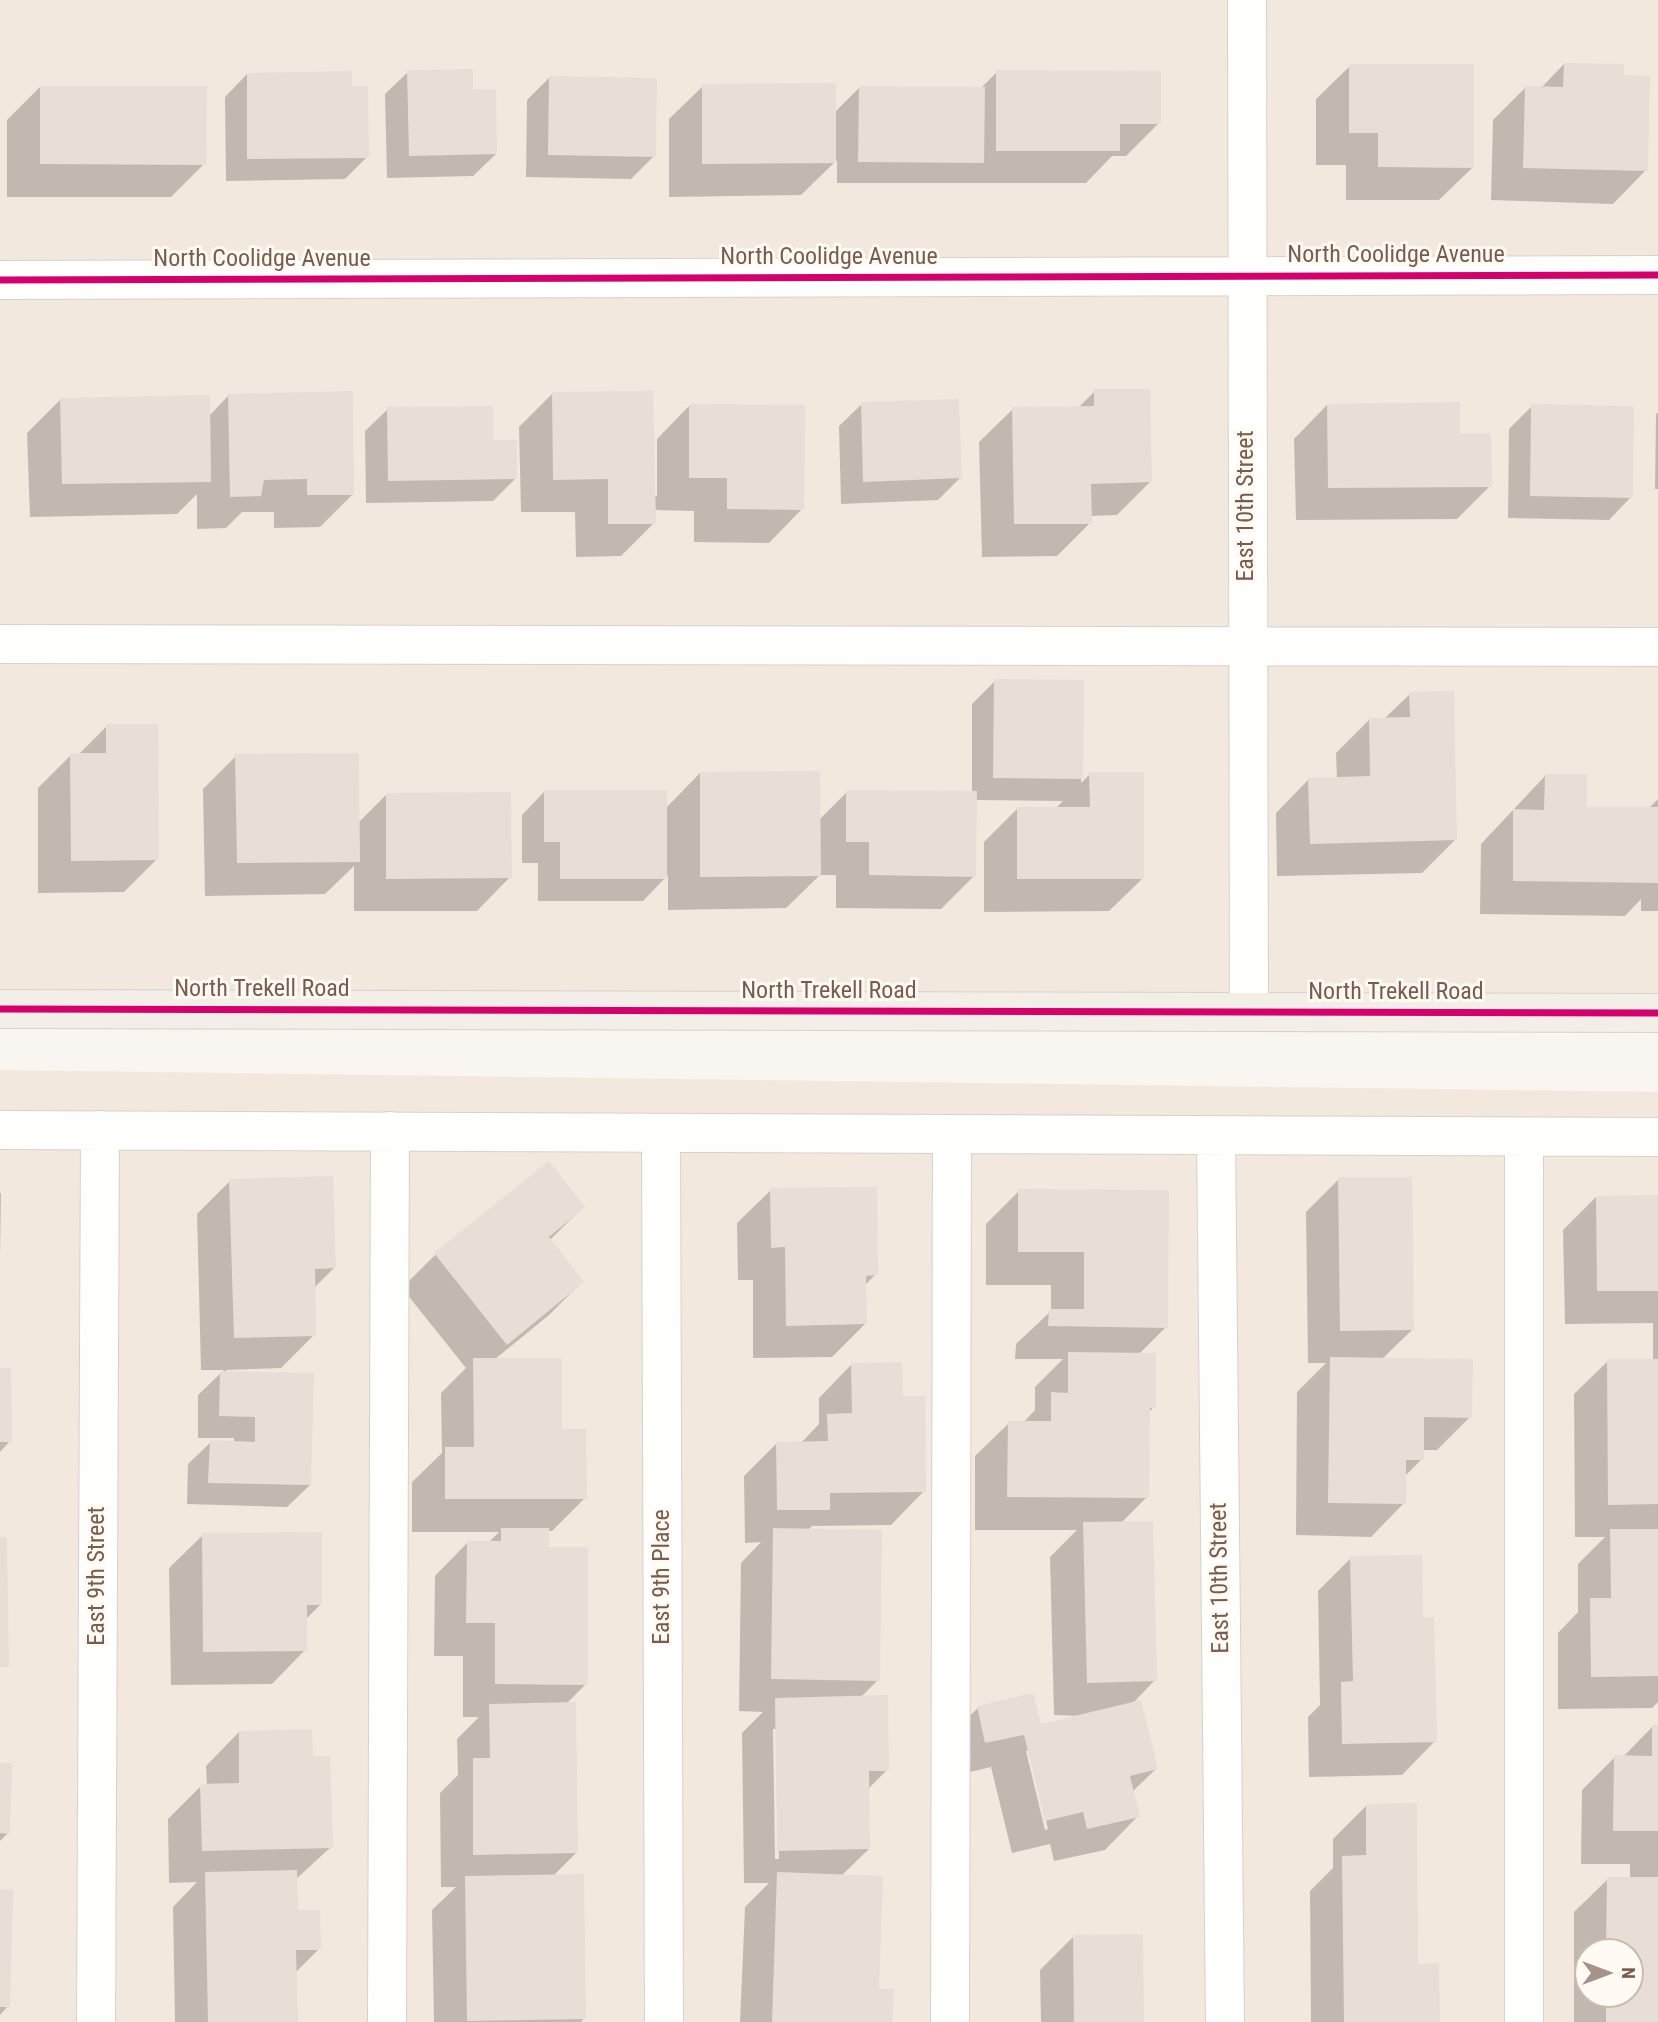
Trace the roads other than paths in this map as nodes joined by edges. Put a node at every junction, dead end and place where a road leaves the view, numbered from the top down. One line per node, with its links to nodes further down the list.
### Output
1 (1247, 0): 3 (street, East 10th Street)
2 (1658, 275): 3 (street, North Coolidge Avenue)
3 (1247, 276): 4 (street, North Coolidge Avenue); 6 (street, East 10th Street)
4 (0, 280)
5 (0, 644): 6 (street)
6 (1247, 646): 7 (street); 9 (street, East 10th Street)
7 (1658, 647)
8 (0, 1009): 9 (main road, North Trekell Road)
9 (1249, 1012): 10 (main road, North Trekell Road)
10 (1658, 1013)
11 (0, 1130): 12 (street)
12 (100, 1130): 13 (street); 19 (street, East 9th Street)
13 (390, 1132): 14 (street); 20 (street)
14 (661, 1133): 15 (street); 21 (street, East 9th Place)
15 (952, 1134): 16 (street); 22 (street)
16 (1216, 1135): 17 (street); 23 (street, East 10th Street)
17 (1524, 1137): 18 (street); 24 (street)
18 (1658, 1137)
19 (96, 2022)
20 (387, 2022)
21 (664, 2022)
22 (950, 2022)
23 (1225, 2022)
24 (1524, 2022)

